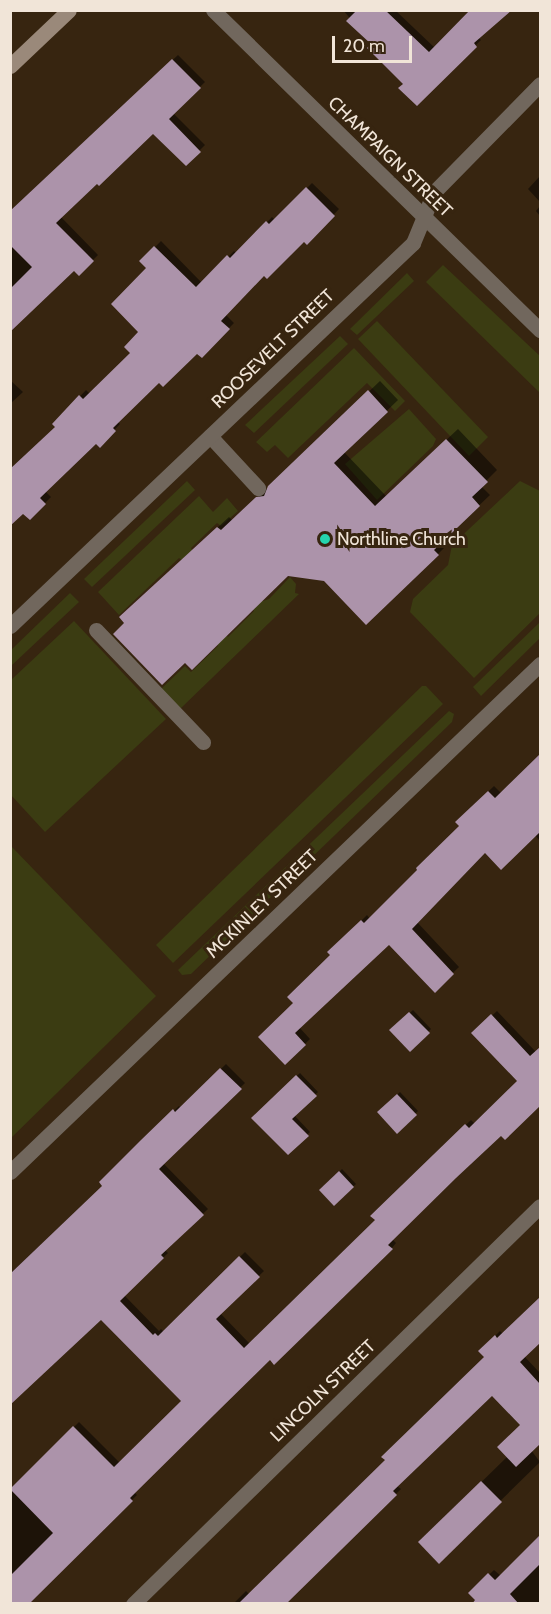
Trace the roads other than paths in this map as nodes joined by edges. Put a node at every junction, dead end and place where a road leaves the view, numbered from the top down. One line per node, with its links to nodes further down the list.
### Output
1 (69, 10): 3 (street)
2 (213, 10): 5 (street, CHAMPAIGN STREET)
3 (10, 66)
4 (540, 84): 5 (street, ROOSEVELT STREET)
5 (424, 217): 6 (street, CHAMPAIGN STREET); 7 (street, ROOSEVELT STREET)
6 (540, 330)
7 (210, 436): 8 (street); 9 (street, ROOSEVELT STREET)
8 (258, 488)
9 (10, 626)
10 (96, 630): 12 (street)
11 (540, 664): 13 (street, MCKINLEY STREET)
12 (203, 742)
13 (10, 1172)
14 (540, 1206): 15 (street, LINCOLN STREET)
15 (133, 1604)

